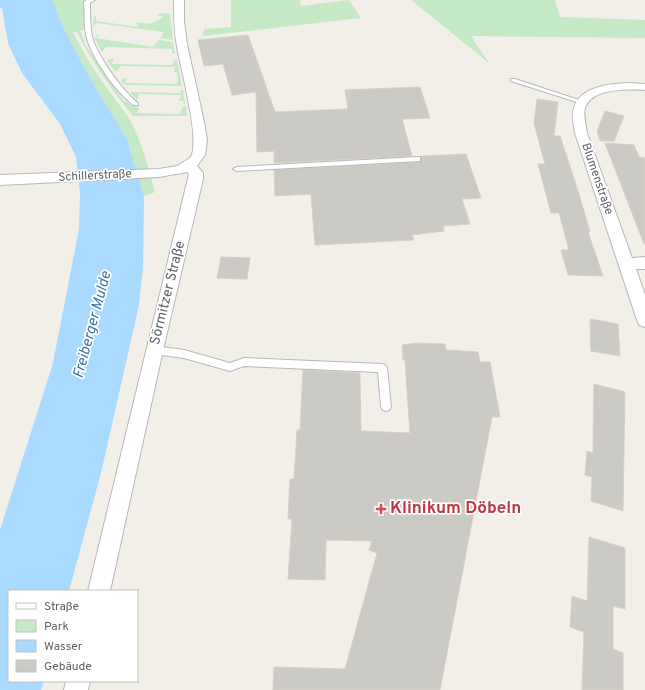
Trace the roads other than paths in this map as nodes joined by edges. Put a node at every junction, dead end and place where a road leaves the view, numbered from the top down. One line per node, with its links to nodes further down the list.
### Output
1 (92, 0): 6 (lane)
2 (179, 0): 8 (street)
3 (513, 80): 5 (lane)
4 (645, 87): 5 (street)
5 (582, 102): 12 (street, Blumenstraße)
6 (136, 104)
7 (418, 159): 9 (lane)
8 (189, 166): 10 (street, Schillerstraße); 14 (street, Sörmitzer Straße)
9 (237, 169)
10 (0, 180)
11 (645, 263): 12 (street)
12 (627, 264): 13 (street, Blumenstraße)
13 (645, 320)
14 (154, 350): 15 (lane); 16 (street, Sörmitzer Straße)
15 (386, 407)
16 (99, 590)

